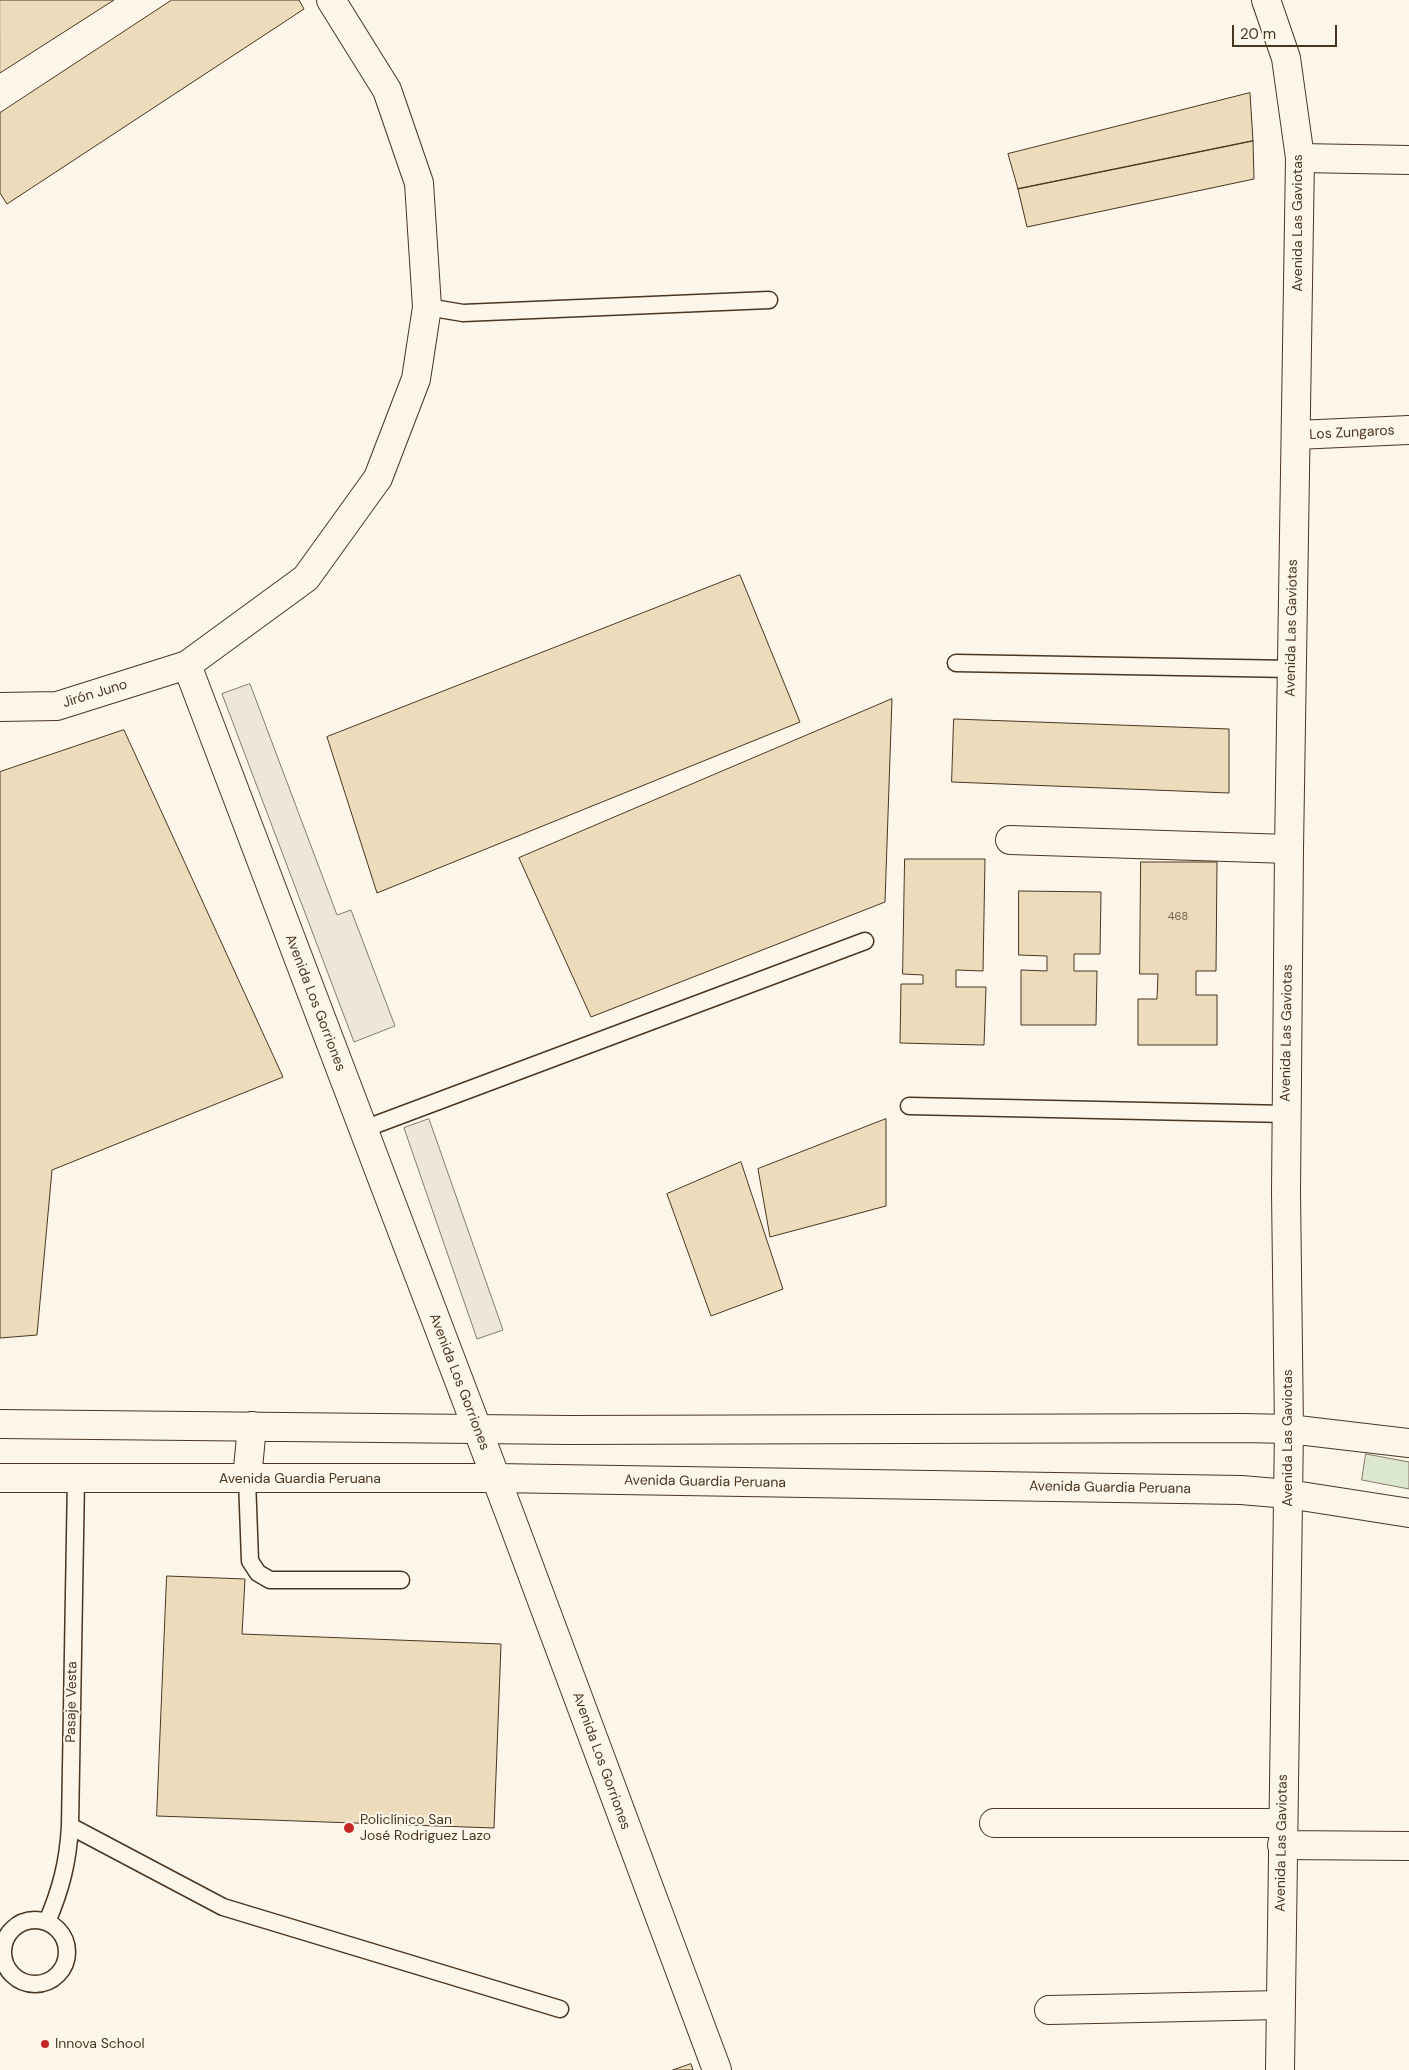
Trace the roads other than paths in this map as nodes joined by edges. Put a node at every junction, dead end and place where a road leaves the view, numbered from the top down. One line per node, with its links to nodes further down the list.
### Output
1 (331, 0): 6 (street)
2 (1266, 0): 3 (street, Avenida Las Gaviotas)
3 (1300, 158): 4 (street); 8 (street, Avenida Las Gaviotas)
4 (1409, 160)
5 (769, 300): 6 (lane)
6 (427, 307): 10 (street)
7 (1409, 430): 8 (street, Los Zungaros)
8 (1296, 435): 11 (street, Avenida Las Gaviotas)
9 (956, 663): 11 (lane)
10 (186, 665): 12 (street, Jirón Juno); 18 (street, Avenida Los Gorriones)
11 (1292, 669): 14 (street, Avenida Las Gaviotas)
12 (0, 707)
13 (1010, 840): 14 (street)
14 (1289, 850): 17 (street, Avenida Las Gaviotas)
15 (865, 941): 18 (lane)
16 (909, 1106): 17 (lane)
17 (1287, 1114): 22 (street, Avenida Las Gaviotas)
18 (364, 1129): 21 (street, Avenida Los Gorriones)
19 (0, 1424): 20 (street)
20 (252, 1426): 21 (street); 27 (street)
21 (476, 1428): 22 (street); 26 (street, Avenida Los Gorriones)
22 (1289, 1429): 23 (street); 28 (street, Avenida Las Gaviotas)
23 (1409, 1444)
24 (0, 1478): 25 (street, Avenida Guardia Peruana)
25 (76, 1478): 27 (street, Avenida Guardia Peruana); 32 (lane, Pasaje Vesta)
26 (495, 1478): 27 (street, Avenida Guardia Peruana); 28 (street, Avenida Guardia Peruana); 39 (street, Avenida Los Gorriones)
27 (247, 1479): 30 (lane)
28 (1288, 1494): 29 (street, Avenida Guardia Peruana); 33 (street, Avenida Las Gaviotas)
29 (1409, 1512)
30 (402, 1580)
31 (994, 1823): 33 (street)
32 (70, 1826): 35 (lane, Pasaje Vesta); 37 (lane)
33 (1282, 1834): 34 (street); 36 (street, Avenida Las Gaviotas)
34 (1409, 1846)
35 (47, 1922)
36 (1280, 2005): 38 (street); 40 (street, Avenida Las Gaviotas)
37 (560, 2009)
38 (1049, 2010)
39 (717, 2070)
40 (1280, 2070)

